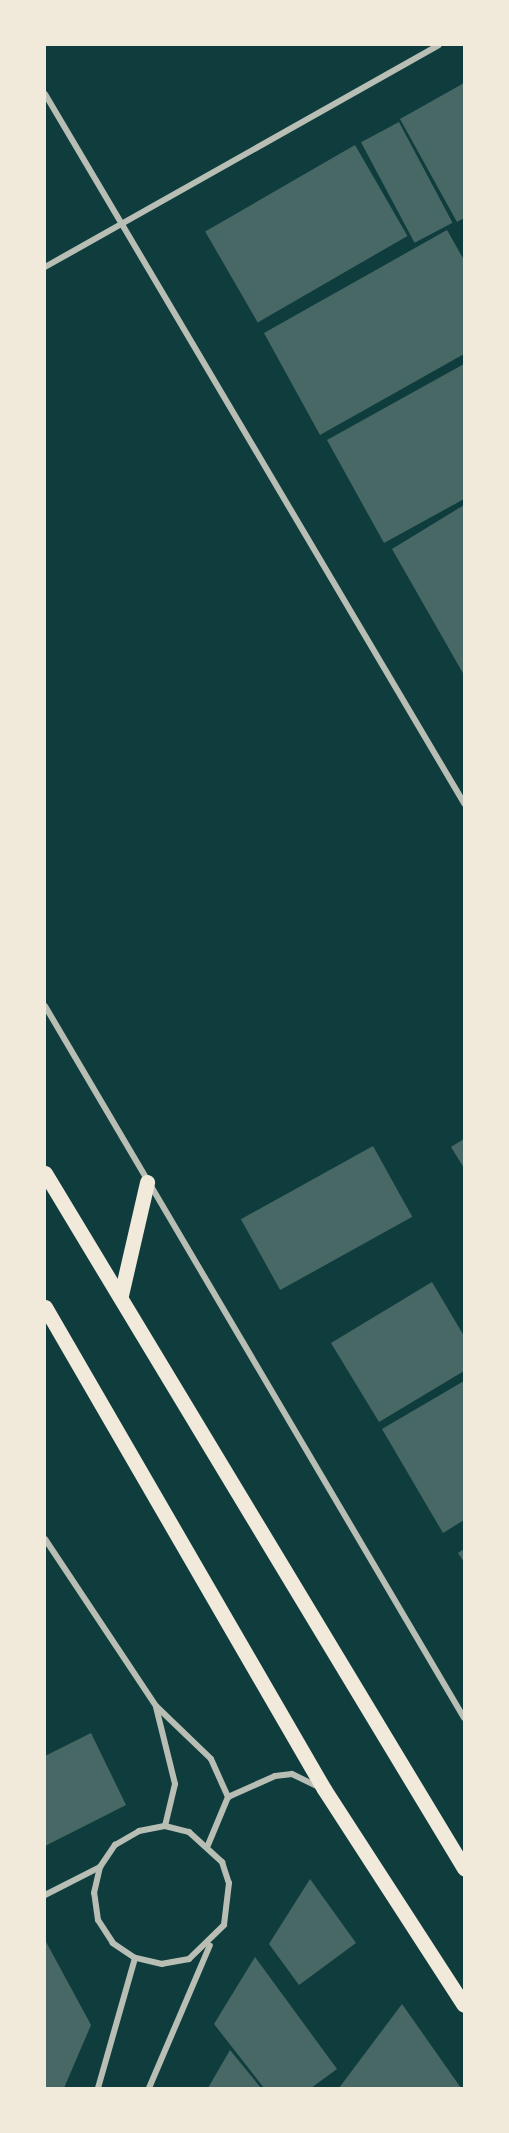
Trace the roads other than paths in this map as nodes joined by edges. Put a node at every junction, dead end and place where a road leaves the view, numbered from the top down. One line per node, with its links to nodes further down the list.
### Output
1 (439, 45): 3 (street)
2 (45, 94): 3 (street)
3 (123, 224): 4 (street); 5 (street)
4 (45, 267)
5 (464, 803)
6 (45, 1006): 8 (street)
7 (45, 1173): 9 (main road)
8 (147, 1182): 9 (main road); 13 (street)
9 (121, 1295): 19 (main road)
10 (45, 1307): 14 (main road)
11 (45, 1539): 12 (street)
12 (156, 1706): 15 (street); 16 (street)
13 (464, 1718)
14 (324, 1789): 15 (street); 23 (main road)
15 (228, 1797): 17 (street)
16 (165, 1826): 17 (street); 18 (street)
17 (208, 1845): 21 (street)
18 (100, 1867): 20 (street); 22 (street)
19 (464, 1868)
20 (45, 1895)
21 (211, 1943): 22 (street); 25 (street)
22 (135, 1958): 24 (street)
23 (464, 2005)
24 (98, 2088)
25 (149, 2088)

